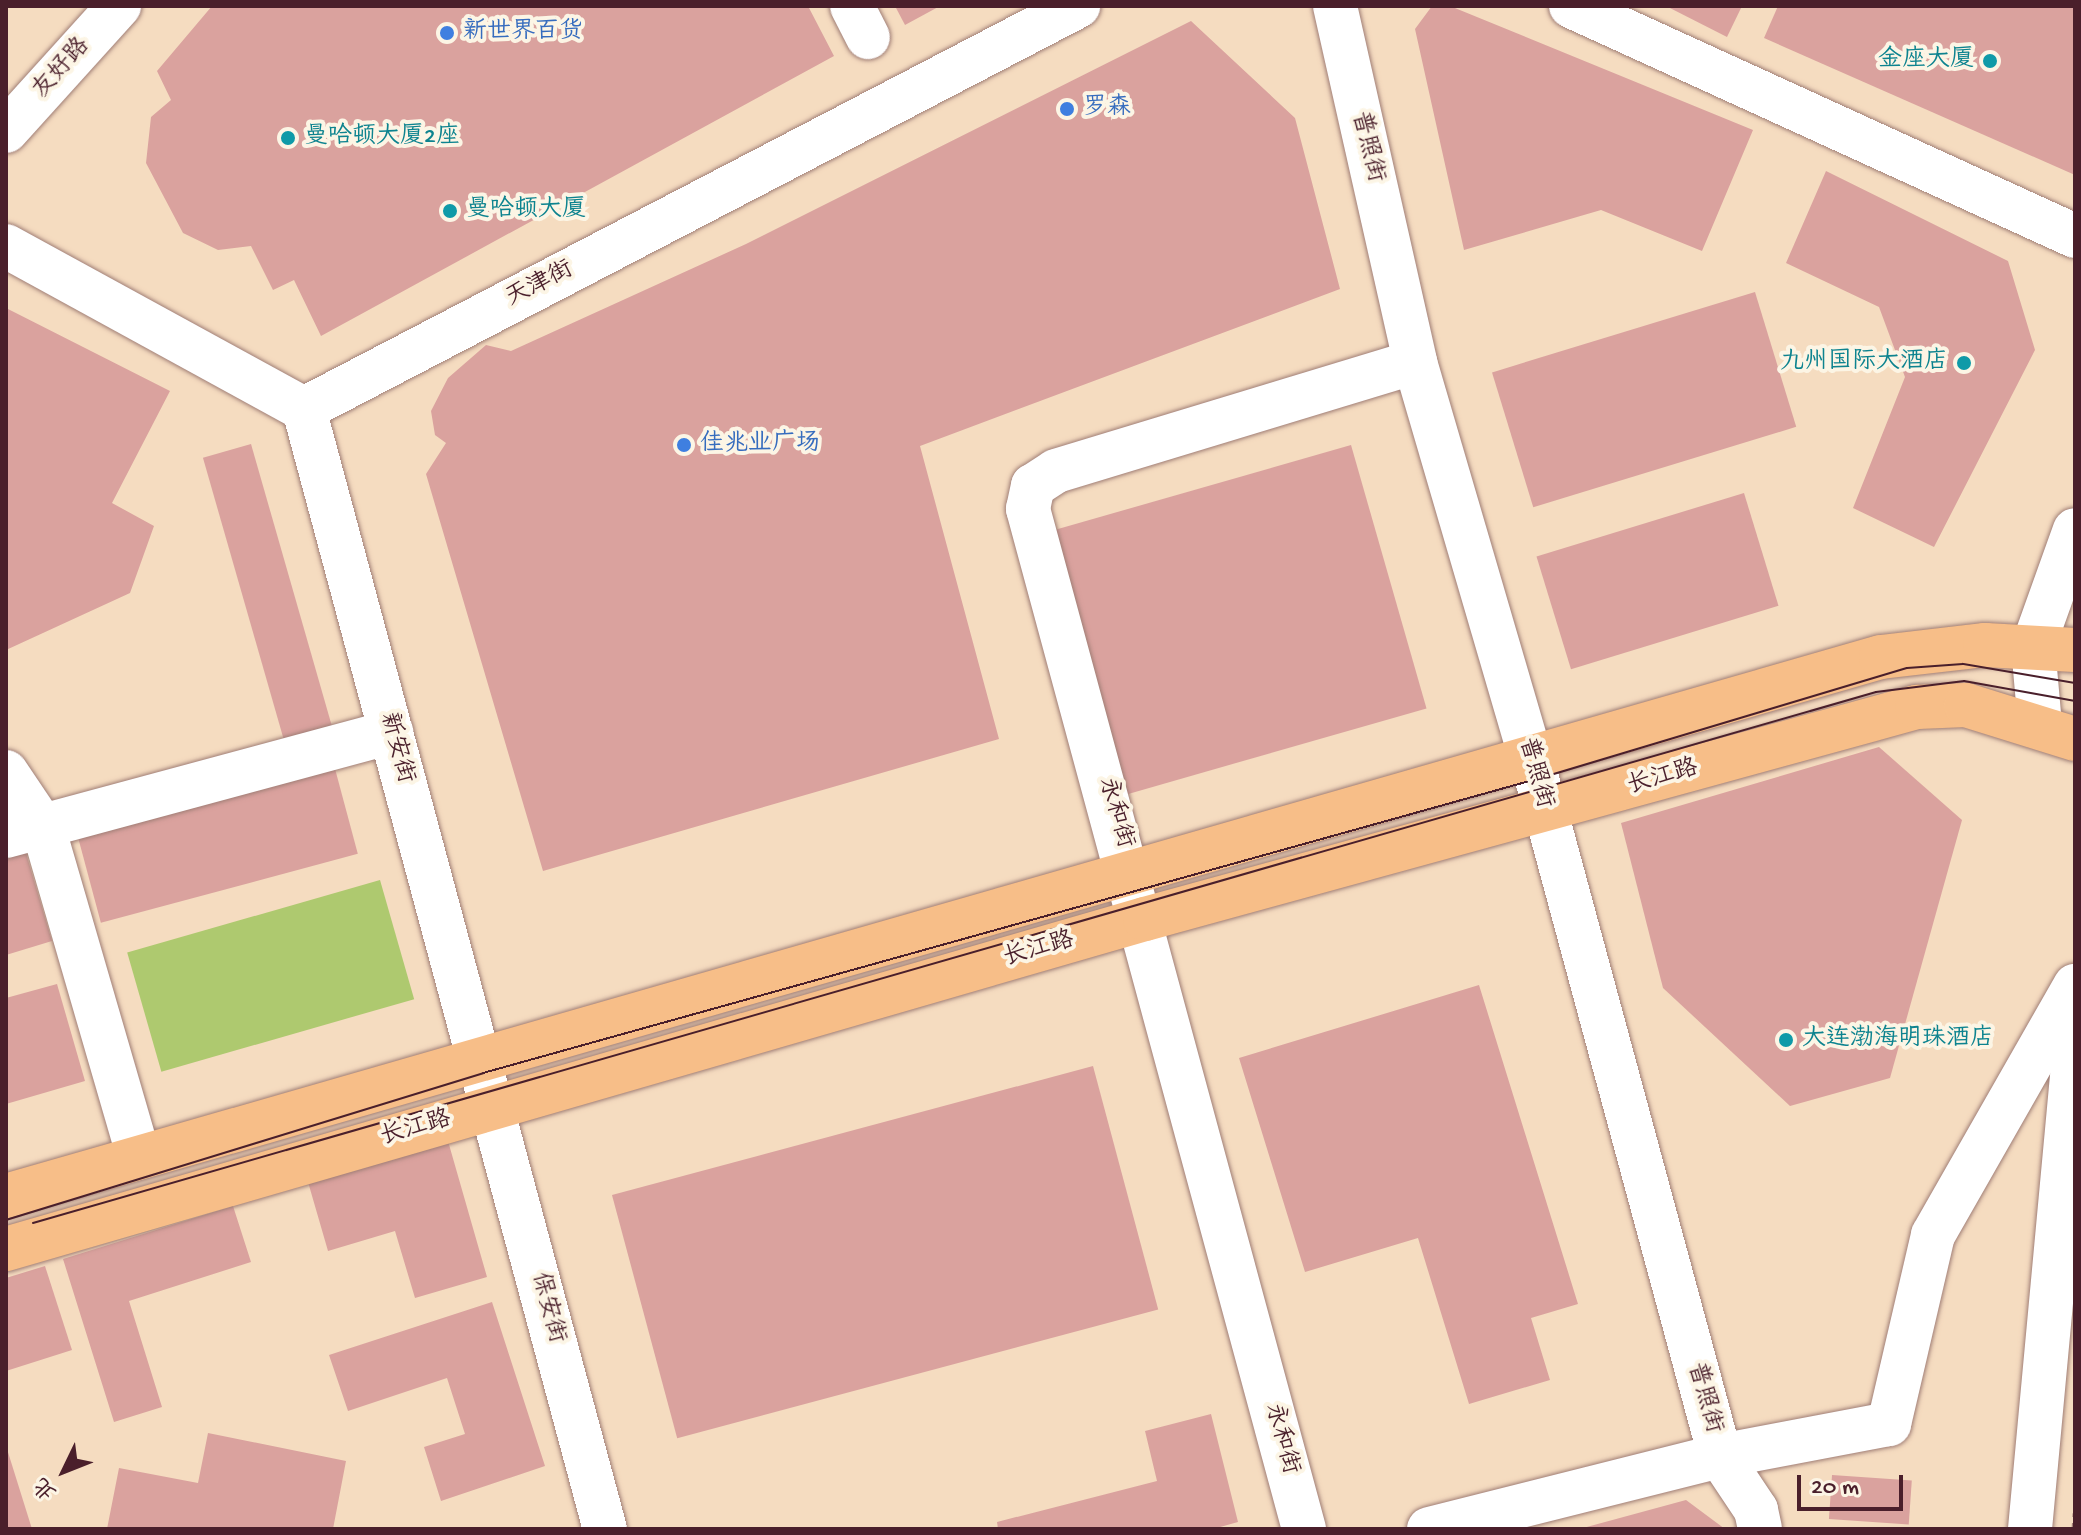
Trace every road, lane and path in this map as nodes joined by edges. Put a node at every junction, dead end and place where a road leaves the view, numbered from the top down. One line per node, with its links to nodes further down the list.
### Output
1 (119, 6): 5 (street, 友好路)
2 (1078, 6): 9 (street, 天津街)
3 (1335, 6): 8 (street, 普照街)
4 (1571, 6): 6 (street)
5 (6, 131)
6 (2075, 236)
7 (6, 246): 9 (street)
8 (1415, 362): 14 (street, 普照街); 18 (street, 永和街)
9 (304, 409): 12 (street, 新安街)
10 (2075, 530): 11 (street)
11 (2063, 648): 13 (street); 14 (main road, 长江路)
12 (391, 732): 17 (street); 22 (street, 新安街)
13 (2058, 732): 16 (main road, 长江路)
14 (1532, 760): 16 (street, 普照街); 18 (main road, 长江路)
15 (6, 772): 17 (street)
16 (1545, 811): 19 (main road, 长江路); 26 (street, 普照街)
17 (24, 831): 23 (street)
18 (1131, 870): 19 (street, 永和街); 22 (main road, 长江路)
19 (1145, 919): 22 (main road, 长江路); 29 (street, 永和街)
20 (2075, 986): 26 (street)
21 (2075, 1048): 32 (street)
22 (486, 1084): 23 (main road, 长江路); 25 (main road, 长江路); 28 (street, 保安街)
23 (139, 1157): 24 (main road, 长江路)
24 (6, 1196)
25 (6, 1249)
26 (1720, 1456): 30 (street); 31 (street, 普照街)
27 (2075, 1513): 33 (path)
28 (605, 1529)
29 (1304, 1529)
30 (1429, 1529)
31 (1760, 1529)
32 (2030, 1529)
33 (2074, 1529)

